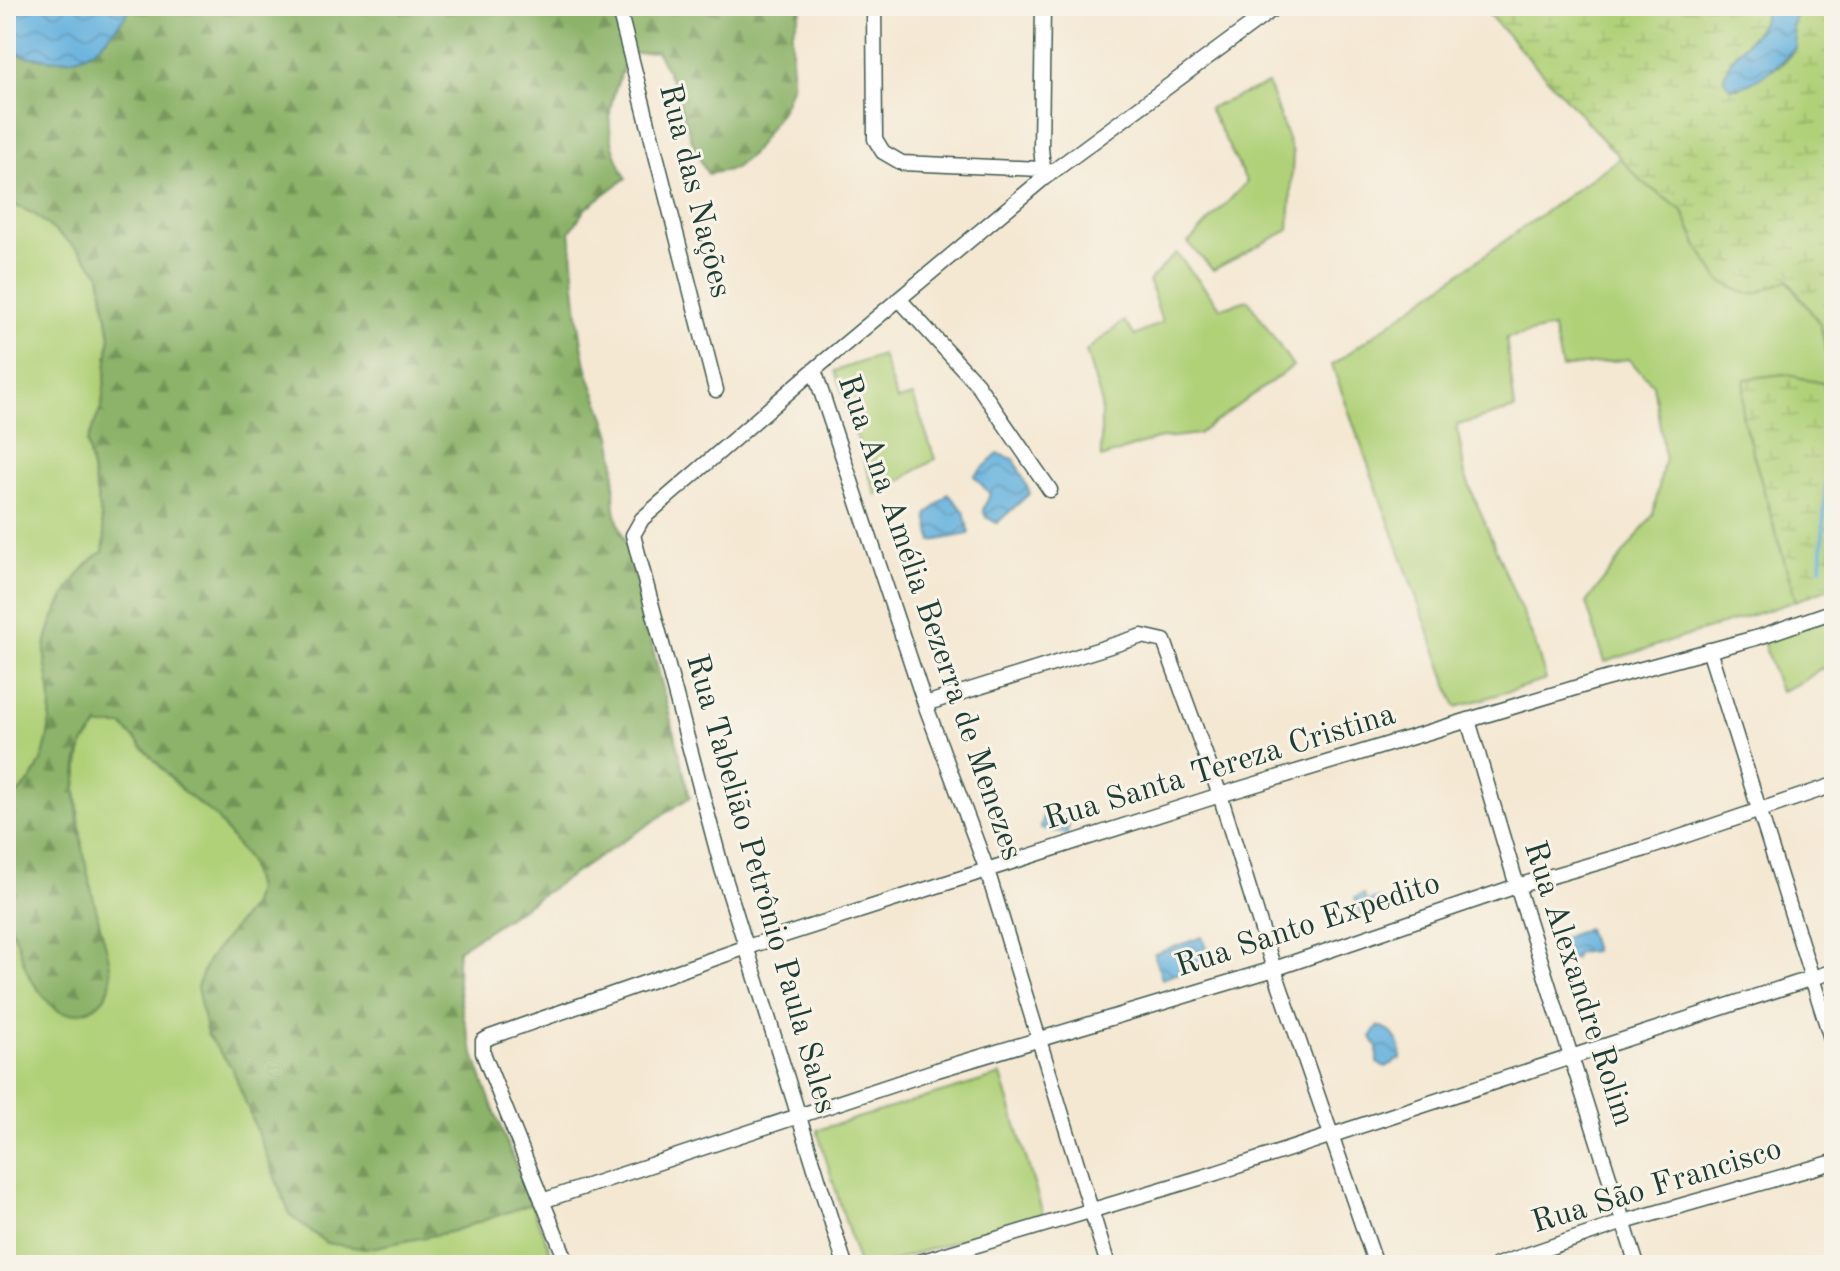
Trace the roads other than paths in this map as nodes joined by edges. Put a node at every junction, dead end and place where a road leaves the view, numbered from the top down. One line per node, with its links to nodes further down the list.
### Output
1 (618, 6): 8 (street, Rua das Nações)
2 (874, 6): 5 (street)
3 (1043, 6): 5 (street)
4 (1277, 6): 5 (street, Rua Ana Amélia Bezerra de Menezes)
5 (1042, 173): 6 (street, Rua Ana Amélia Bezerra de Menezes)
6 (899, 299): 7 (street, Rua Ana Amélia Bezerra de Menezes); 9 (street)
7 (814, 370): 12 (street, Rua Ana Amélia Bezerra de Menezes); 19 (street, Rua Tabelião Petrônio Paula Sales)
8 (716, 390)
9 (1050, 490)
10 (1834, 611): 11 (street, Rua Santa Tereza Cristina)
11 (1709, 650): 13 (street, Rua Santa Tereza Cristina); 16 (street)
12 (925, 704): 15 (street); 17 (street, Rua Ana Amélia Bezerra de Menezes)
13 (1468, 720): 15 (street, Rua Santa Tereza Cristina); 18 (street, Rua Alexandre Rolim)
14 (1834, 785): 16 (street, Rua Santo Expedito)
15 (1220, 795): 17 (street, Rua Santa Tereza Cristina); 20 (street)
16 (1758, 809): 18 (street, Rua Santo Expedito); 22 (street)
17 (987, 870): 19 (street, Rua Santa Tereza Cristina); 23 (street, Rua Ana Amélia Bezerra de Menezes)
18 (1517, 886): 20 (street, Rua Santo Expedito); 25 (street, Rua Alexandre Rolim)
19 (747, 947): 26 (street, Rua Tabelião Petrônio Paula Sales); 29 (street, Rua Santa Tereza Cristina)
20 (1274, 969): 23 (street, Rua Santo Expedito); 27 (street)
21 (1834, 971): 22 (street)
22 (1814, 978): 24 (street); 25 (street)
23 (1038, 1038): 26 (street, Rua Santo Expedito); 30 (street, Rua Ana Amélia Bezerra de Menezes)
24 (1834, 1048)
25 (1572, 1057): 27 (street); 31 (street, Rua Alexandre Rolim)
26 (799, 1117): 29 (street, Rua Santo Expedito); 33 (street, Rua Tabelião Petrônio Paula Sales)
27 (1334, 1135): 30 (street); 36 (street)
28 (1834, 1162): 31 (street, Rua São Francisco)
29 (542, 1201): 32 (street)
30 (1091, 1208): 34 (street); 35 (street, Rua Ana Amélia Bezerra de Menezes)
31 (1624, 1222): 37 (street, Rua São Francisco); 38 (street, Rua Alexandre Rolim)
32 (568, 1265)
33 (845, 1265)
34 (910, 1265)
35 (1108, 1265)
36 (1376, 1265)
37 (1497, 1265)
38 (1637, 1265)

